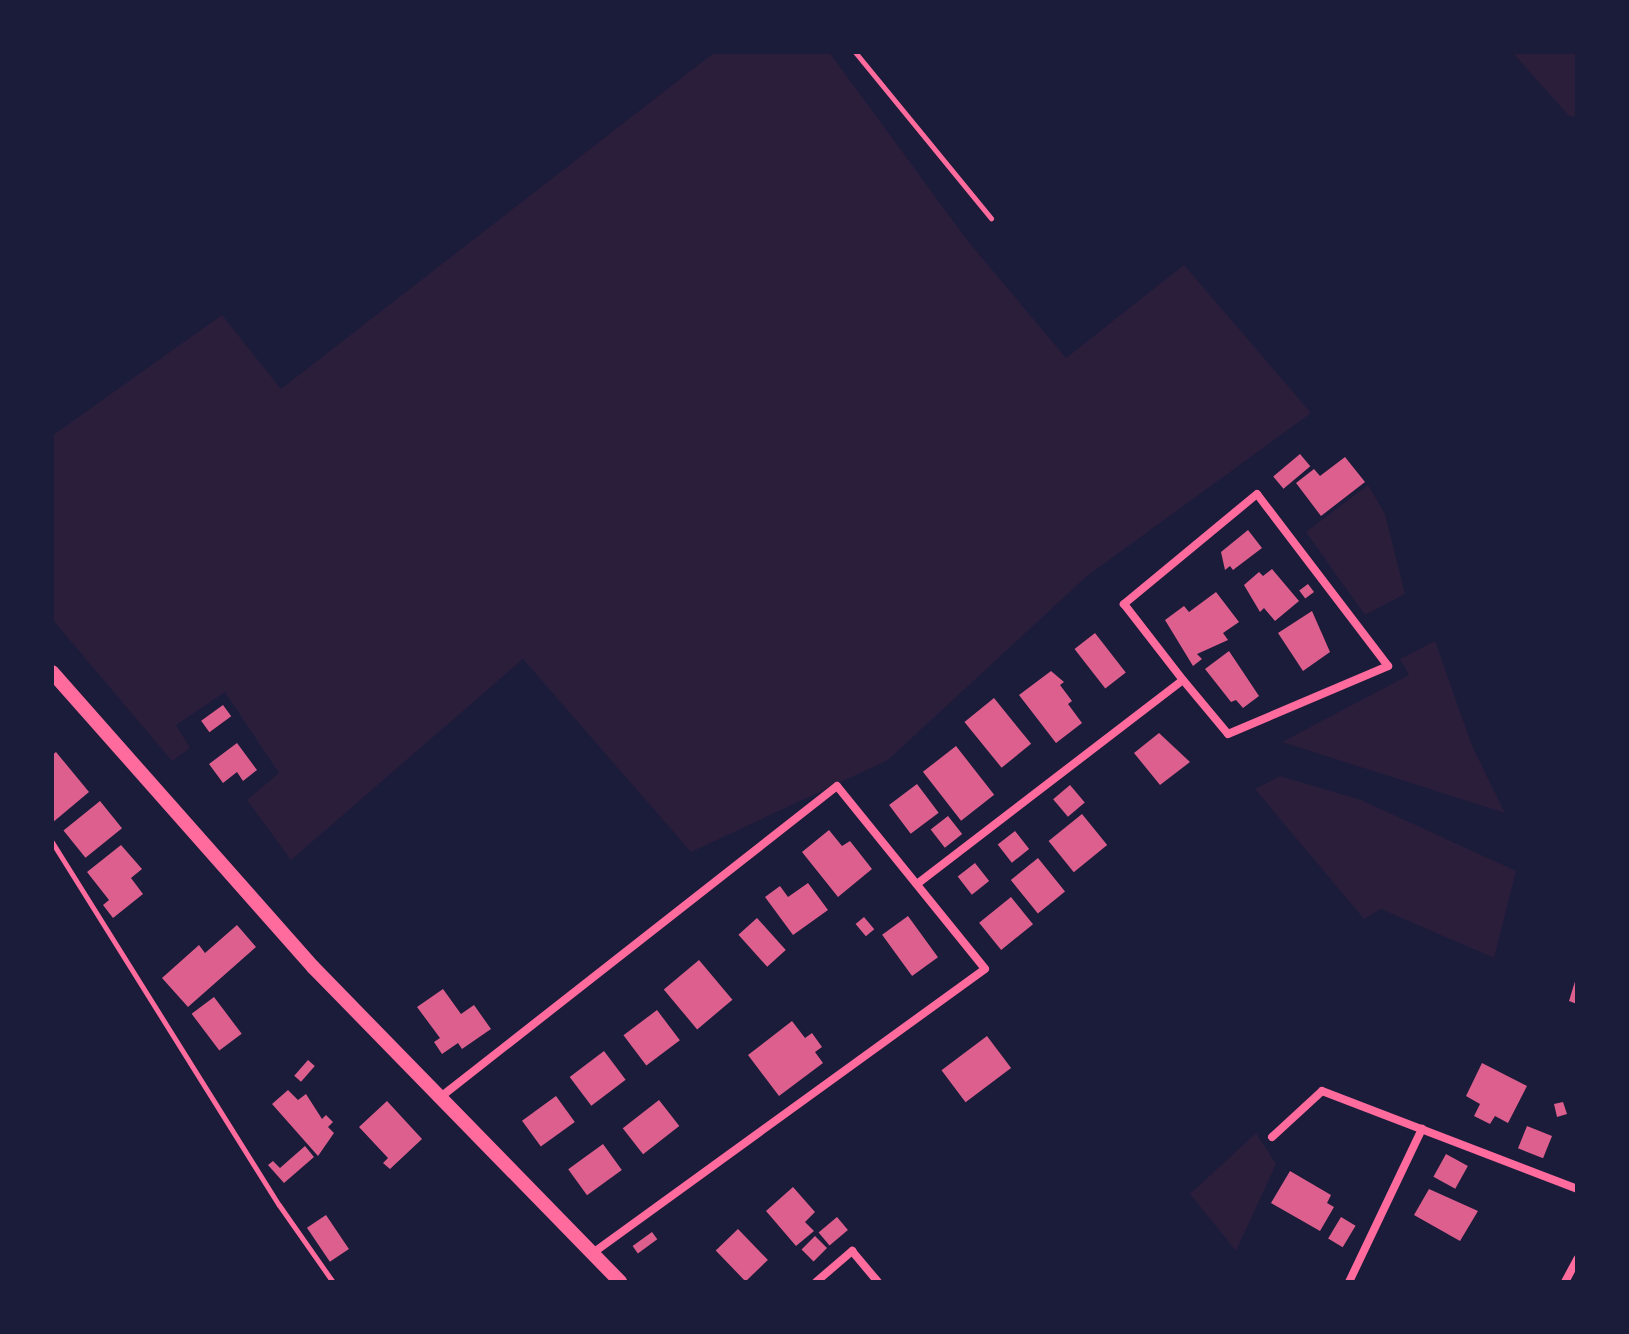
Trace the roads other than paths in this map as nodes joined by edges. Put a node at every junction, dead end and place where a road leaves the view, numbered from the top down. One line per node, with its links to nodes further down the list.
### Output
1 (52, 672): 4 (street)
2 (1183, 680): 2 (street); 3 (street)
3 (917, 884): 4 (street); 8 (street)
4 (438, 1099): 8 (street)
5 (1422, 1129): 6 (street); 7 (street); 13 (street)
6 (1272, 1137)
7 (1577, 1189)
8 (592, 1254): 10 (street)
9 (1577, 1259): 14 (street)
10 (620, 1282)
11 (816, 1282): 12 (street)
12 (878, 1282)
13 (1349, 1282)
14 (1565, 1282)

